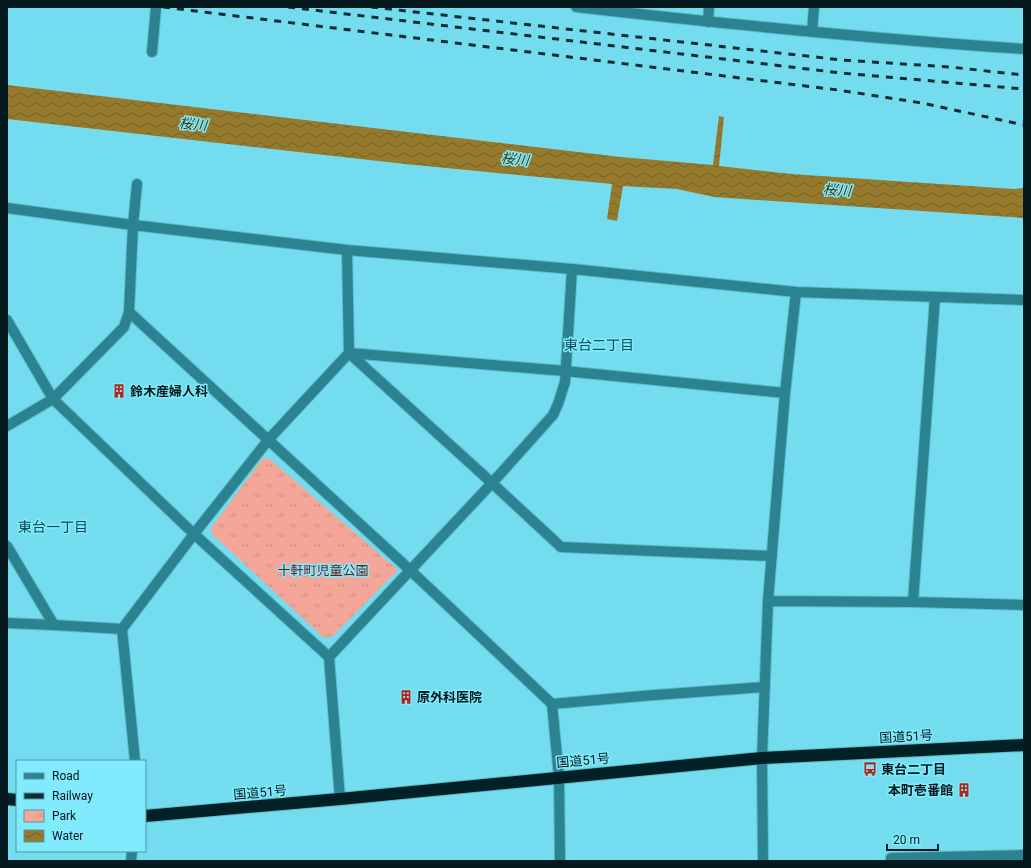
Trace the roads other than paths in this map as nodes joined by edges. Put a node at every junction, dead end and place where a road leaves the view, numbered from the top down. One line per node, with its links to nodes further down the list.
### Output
1 (156, 7): 8 (street)
2 (576, 7): 5 (street)
3 (710, 7): 5 (street)
4 (814, 7): 6 (street)
5 (708, 22): 6 (street)
6 (812, 31): 7 (street)
7 (1024, 49)
8 (152, 52)
9 (137, 184): 11 (street)
10 (7, 208): 11 (street)
11 (133, 225): 12 (street); 17 (street)
12 (347, 250): 13 (street); 19 (street)
13 (572, 269): 14 (street); 20 (street)
14 (796, 292): 15 (street); 21 (street)
15 (935, 297): 16 (street); 31 (street)
16 (1024, 300)
17 (129, 312): 22 (street); 24 (street)
18 (7, 320): 22 (street)
19 (348, 353): 20 (street); 24 (street); 25 (street)
20 (565, 371): 21 (street); 25 (street)
21 (785, 393): 28 (street)
22 (54, 399): 23 (street); 26 (street)
23 (7, 426)
24 (269, 439): 26 (street); 29 (street)
25 (492, 483): 28 (street); 29 (street)
26 (194, 534): 35 (street); 36 (street)
27 (7, 546): 34 (street)
28 (772, 556): 30 (street)
29 (410, 570): 36 (street); 38 (street)
30 (768, 601): 31 (street); 37 (street)
31 (913, 602): 32 (street)
32 (1024, 605)
33 (7, 623): 34 (street)
34 (54, 624): 35 (street)
35 (122, 629): 41 (street)
36 (329, 657): 43 (street)
37 (765, 687): 38 (street); 40 (street)
38 (552, 704): 42 (street)
39 (1024, 745): 40 (highway, 国道51号)
40 (762, 758): 42 (highway, 国道51号); 47 (street)
41 (134, 760)
42 (559, 777): 43 (highway, 国道51号); 46 (street)
43 (340, 799): 44 (highway, 国道51号)
44 (146, 816)
45 (1024, 855): 48 (street)
46 (560, 861)
47 (763, 861)
48 (891, 861)

